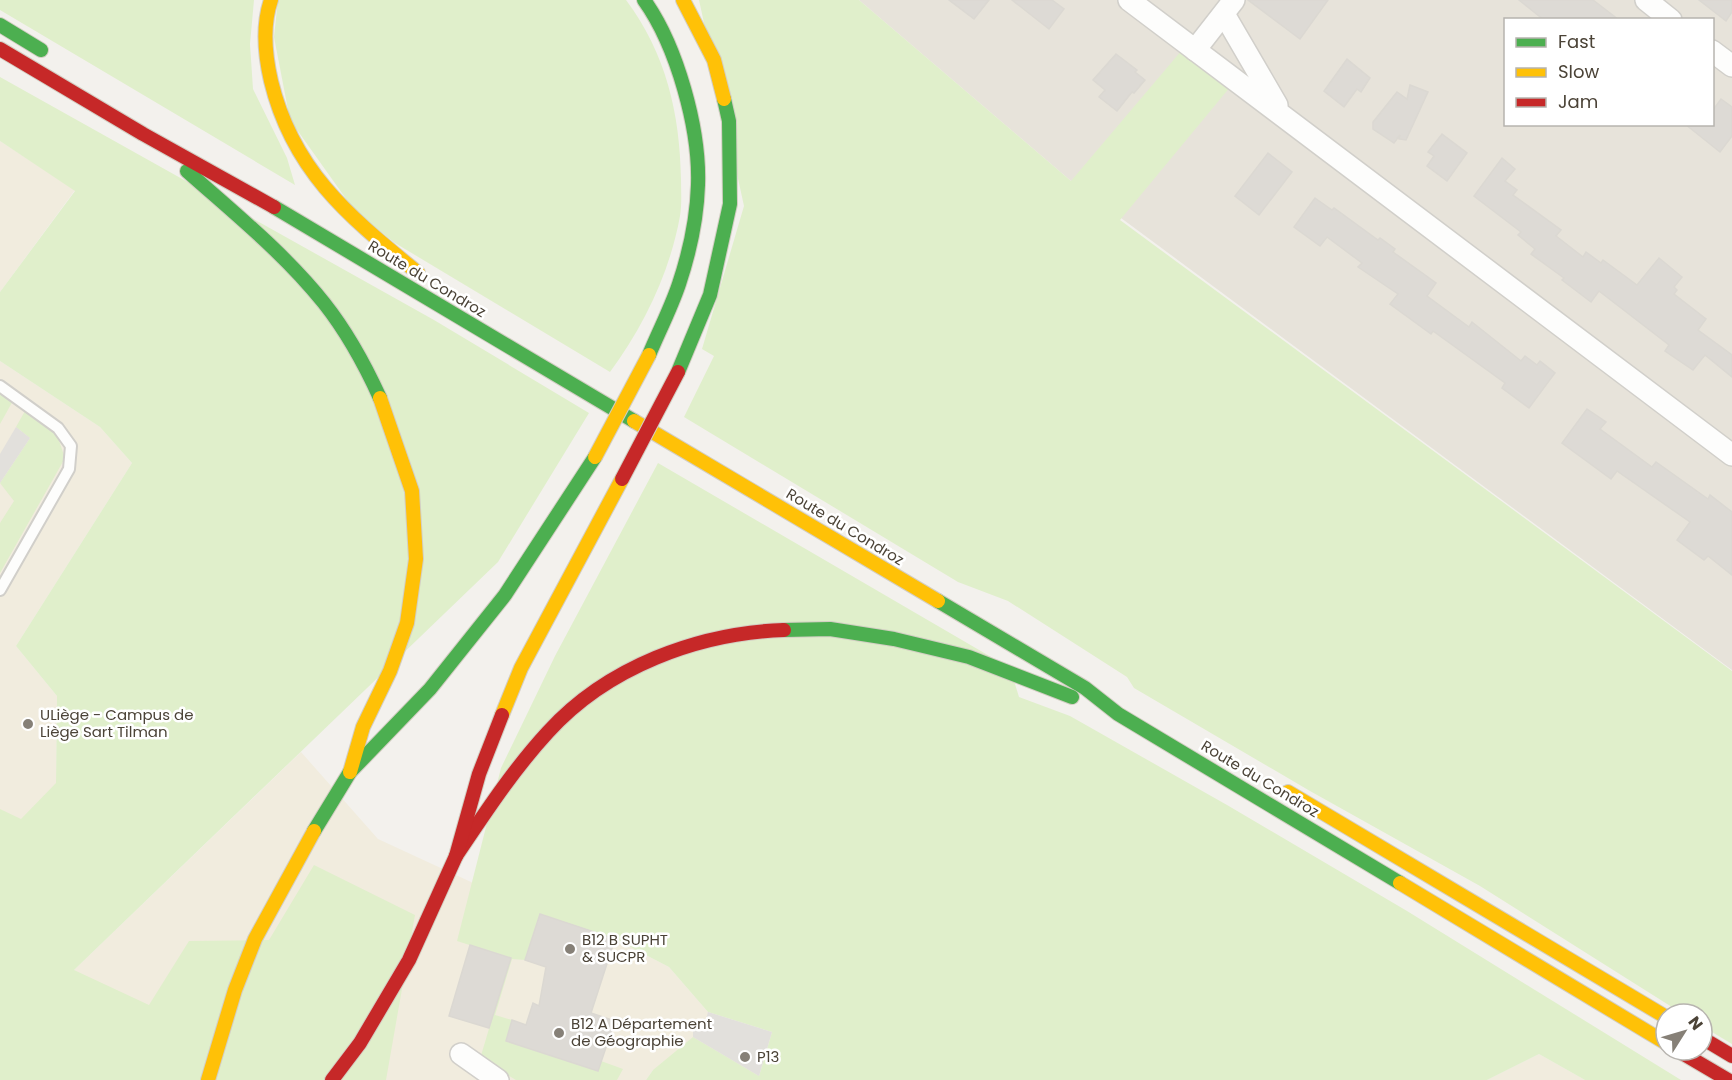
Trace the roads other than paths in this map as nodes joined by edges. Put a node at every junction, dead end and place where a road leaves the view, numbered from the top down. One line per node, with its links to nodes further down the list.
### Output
1 (271, 0): 16 (main road, Route du Condroz)
2 (644, 0): 23 (main road, bridge)
3 (683, 0): 25 (main road, bridge)
4 (1129, 0): 10 (street)
5 (1646, 0): 7 (street)
6 (1229, 7): 10 (street); 14 (street)
7 (1668, 18)
8 (0, 25): 12 (main road)
9 (0, 49): 15 (main road, Route du Condroz)
10 (1196, 50): 14 (street)
11 (1714, 52): 13 (street)
12 (50, 56)
13 (1732, 66)
14 (1281, 114): 20 (street)
15 (143, 134): 22 (main road, Route du Condroz); 23 (main road)
16 (263, 185)
17 (0, 386): 21 (lane)
18 (612, 388): 19 (main road)
19 (663, 419)
20 (1732, 454)
21 (0, 590)
22 (1118, 714): 25 (main road); 27 (main road, Route du Condroz)
23 (350, 772): 32 (main road)
24 (1281, 787): 26 (main road, Route du Condroz)
25 (456, 856): 33 (main road)
26 (1654, 1010)
27 (1654, 1036)
28 (1714, 1045): 30 (main road)
29 (461, 1054): 34 (street)
30 (1732, 1056)
31 (1697, 1062): 35 (main road)
32 (208, 1080)
33 (332, 1080)
34 (498, 1080)
35 (1728, 1080)

